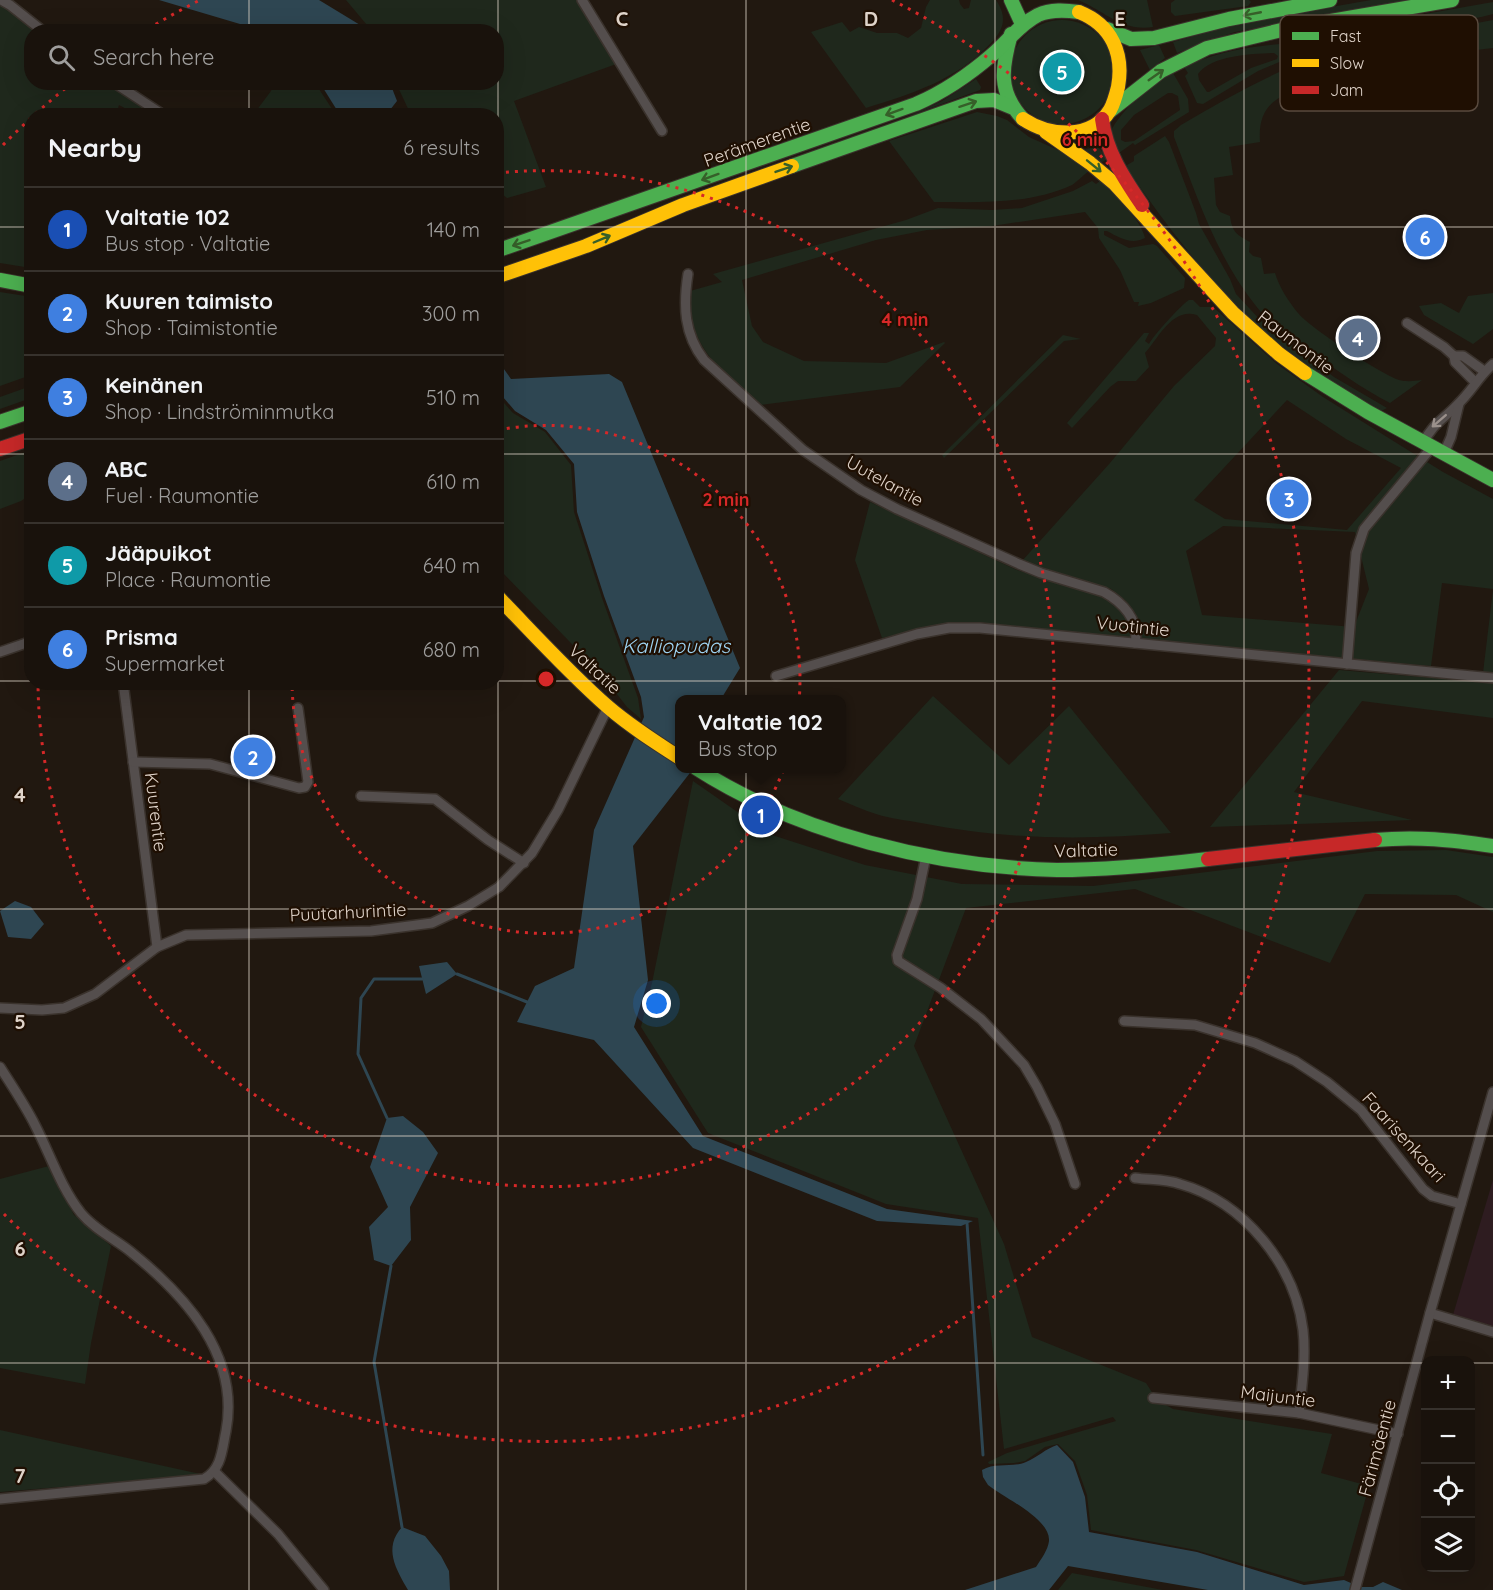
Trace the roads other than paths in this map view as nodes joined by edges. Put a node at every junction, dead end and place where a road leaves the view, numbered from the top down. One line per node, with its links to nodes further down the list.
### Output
1 (1, 0): 9 (street)
2 (582, 0): 18 (street)
3 (1011, 0): 10 (main road)
4 (1059, 0): 7 (main road)
5 (1330, 0): 11 (main road, one-way to 11)
6 (1452, 0): 8 (main road, one-way to 6)
7 (1077, 10): 10 (main road); 11 (main road)
8 (1365, 15)
9 (34, 24)
10 (1022, 24): 13 (main road)
11 (1107, 29): 17 (main road)
12 (1280, 30): 17 (main road, one-way to 12)
13 (1011, 34): 15 (main road); 21 (main road, Perämerentie, one-way to 21)
14 (125, 90): 16 (street)
15 (1011, 107): 19 (main road); 23 (main road, Perämerentie, one-way to 15)
16 (153, 108)
17 (1106, 115): 19 (main road); 20 (main road, Raumontie)
18 (662, 131)
19 (1046, 132): 20 (main road, Raumontie, one-way to 20)
20 (1162, 237): 35 (main road, Raumontie)
21 (504, 248)
22 (688, 274): 39 (street, Uutelantie)
23 (504, 275)
24 (0, 280): 25 (main road)
25 (24, 284)
26 (1407, 323): 27 (street)
27 (1454, 356): 29 (street); 30 (street)
28 (1493, 364): 29 (street)
29 (1484, 371): 30 (street)
30 (1474, 382): 31 (street)
31 (1460, 403): 35 (street); 35 (street, one-way to 35)
32 (24, 414): 33 (main road)
33 (0, 422)
34 (24, 441): 36 (main road)
35 (1433, 448): 37 (main road, Raumontie); 42 (street)
36 (0, 449)
37 (1493, 480)
38 (504, 603): 46 (main road, Valtatie)
39 (1135, 643): 42 (street, Vuotintie); 43 (street, Vuotintie)
40 (24, 644): 41 (street)
41 (0, 652)
42 (1347, 664): 44 (street, Vuotintie)
43 (776, 676)
44 (1493, 678)
45 (124, 690): 49 (street, Kuurentie)
46 (608, 707): 48 (main road, Valtatie); 54 (street, Puutarhurintie)
47 (298, 708): 49 (street)
48 (675, 755)
49 (133, 762): 55 (street, Kuurentie)
50 (703, 773): 53 (main road, Valtatie)
51 (361, 796): 54 (street)
52 (1493, 846): 53 (main road, Valtatie)
53 (926, 856): 61 (street)
54 (524, 863): 55 (street, Puutarhurintie)
55 (157, 946): 56 (street, Puutarhurintie)
56 (0, 1008)
57 (1124, 1021): 62 (street, Faarisenkaari)
58 (0, 1066): 68 (street)
59 (1493, 1092): 62 (street, Färimäentie)
60 (1135, 1178): 66 (street)
61 (1075, 1184)
62 (1461, 1204): 63 (street, Färimäentie)
63 (1430, 1313): 64 (street); 67 (street, Färimäentie)
64 (1493, 1332)
65 (1153, 1398): 66 (street, Maijuntie)
66 (1299, 1413): 67 (street, Maijuntie)
67 (1398, 1434): 71 (street, Färimäentie)
68 (214, 1471): 69 (street); 70 (street)
69 (0, 1499)
70 (324, 1590)
71 (1356, 1590)

